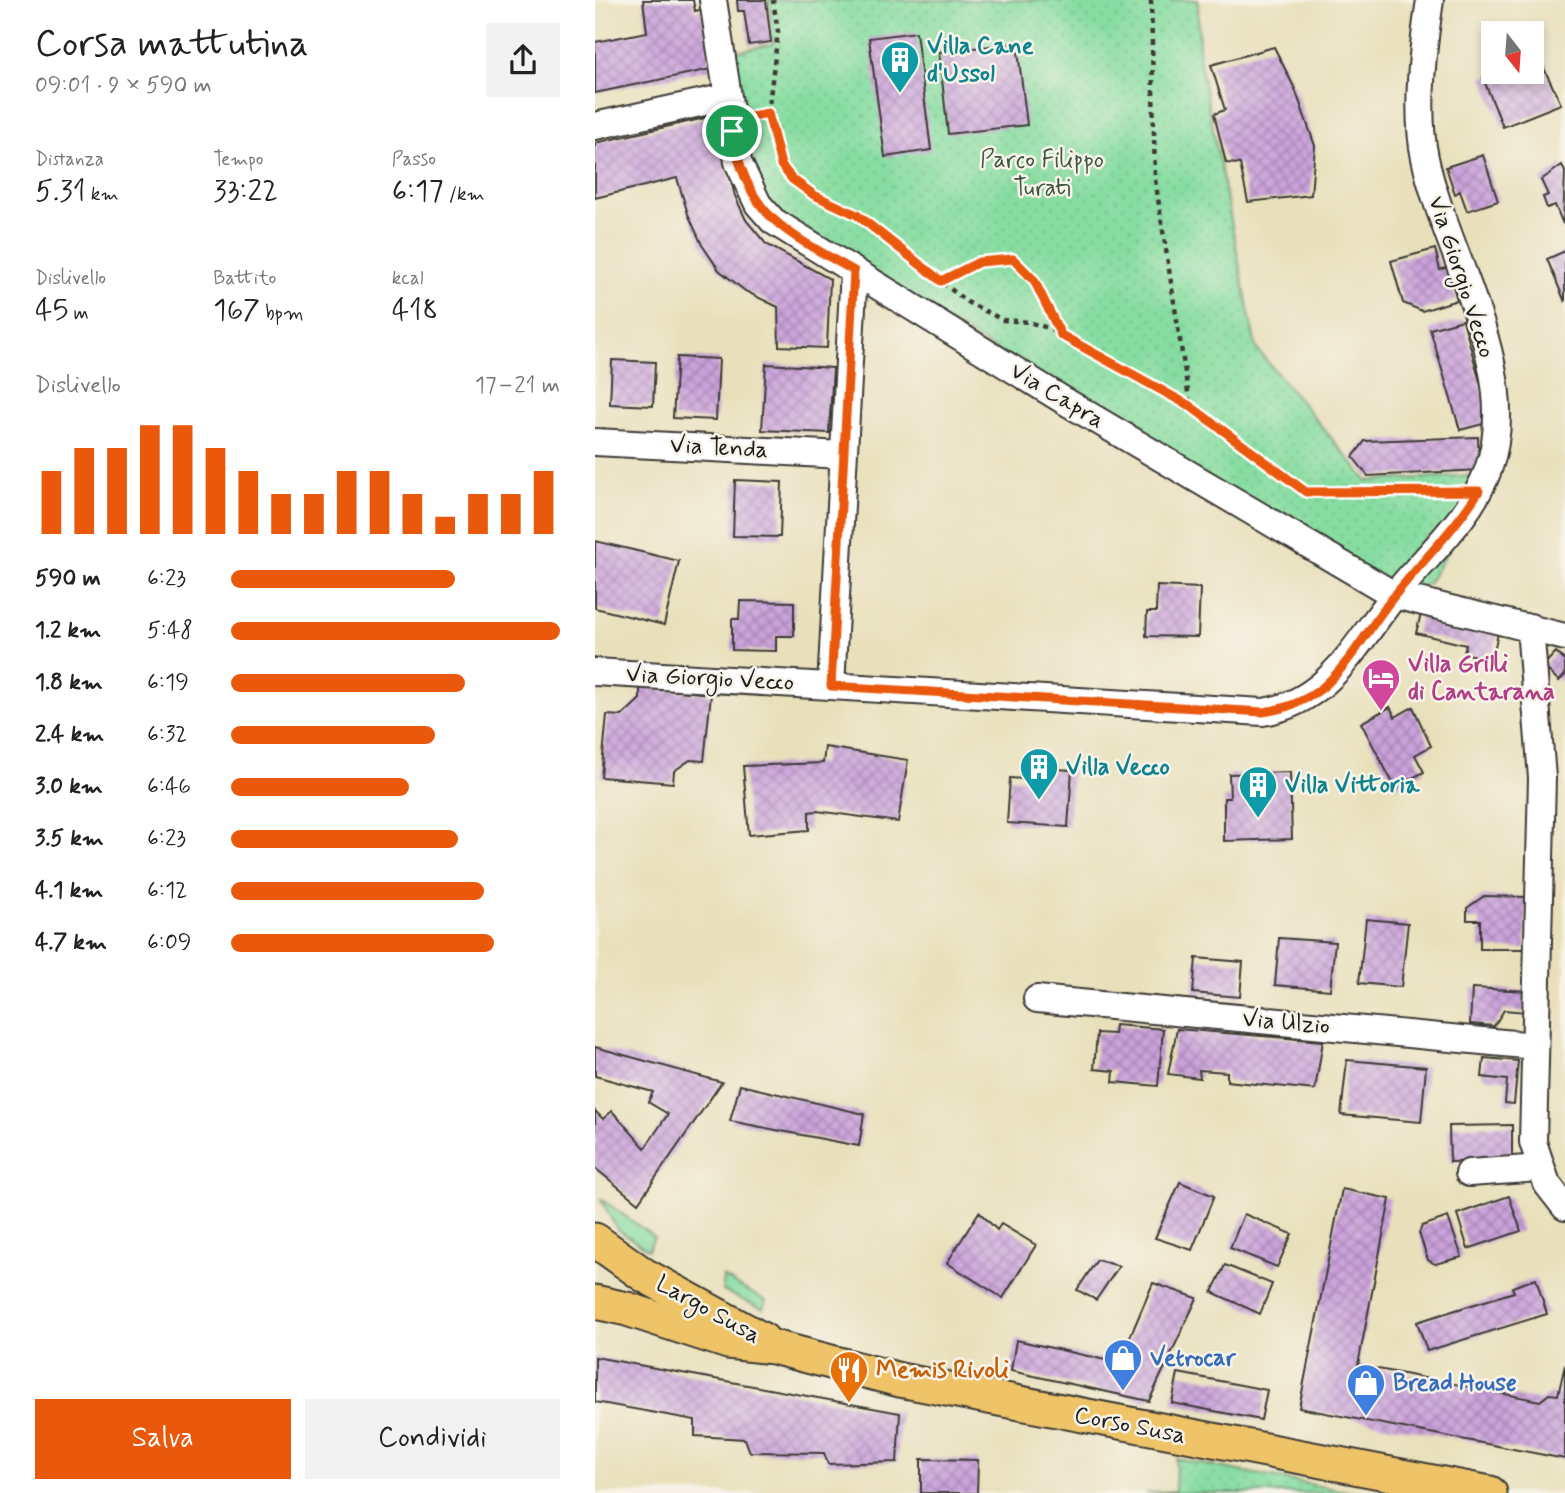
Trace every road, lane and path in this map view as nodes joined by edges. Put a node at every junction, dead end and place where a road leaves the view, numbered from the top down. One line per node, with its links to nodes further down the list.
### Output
1 (713, 0): 5 (street, Via Capra)
2 (773, 0): 6 (path)
3 (1151, 0): 12 (path)
4 (1430, 0): 15 (street, Via Giorgio Vecco)
5 (727, 97): 7 (street); 8 (street, Via Capra)
6 (768, 113): 8 (path); 10 (path)
7 (595, 126)
8 (732, 131): 9 (street, Via Capra)
9 (854, 271): 14 (street); 16 (street, Via Capra)
10 (941, 281): 11 (path); 11 (path)
11 (1061, 335): 12 (path)
12 (1190, 406): 15 (path)
13 (595, 442): 14 (street, Via Tenda)
14 (843, 454): 20 (street)
15 (1479, 491): 16 (street, Via Giorgio Vecco)
16 (1394, 595): 17 (street, Via Capra); 20 (street, Via Giorgio Vecco)
17 (1530, 627): 18 (street, Via Capra); 22 (street)
18 (1565, 638)
19 (595, 672): 20 (street, Via Giorgio Vecco)
20 (831, 686)
21 (1037, 999): 22 (street, Via Ulzio)
22 (1535, 1046): 23 (street)
23 (1540, 1168): 24 (street); 25 (street)
24 (1469, 1173)
25 (1562, 1198)
26 (595, 1240): 28 (main road, Largo Susa)
27 (595, 1302): 28 (main road, Largo Susa)
28 (773, 1347): 29 (main road, Corso Susa)
29 (1490, 1493)

